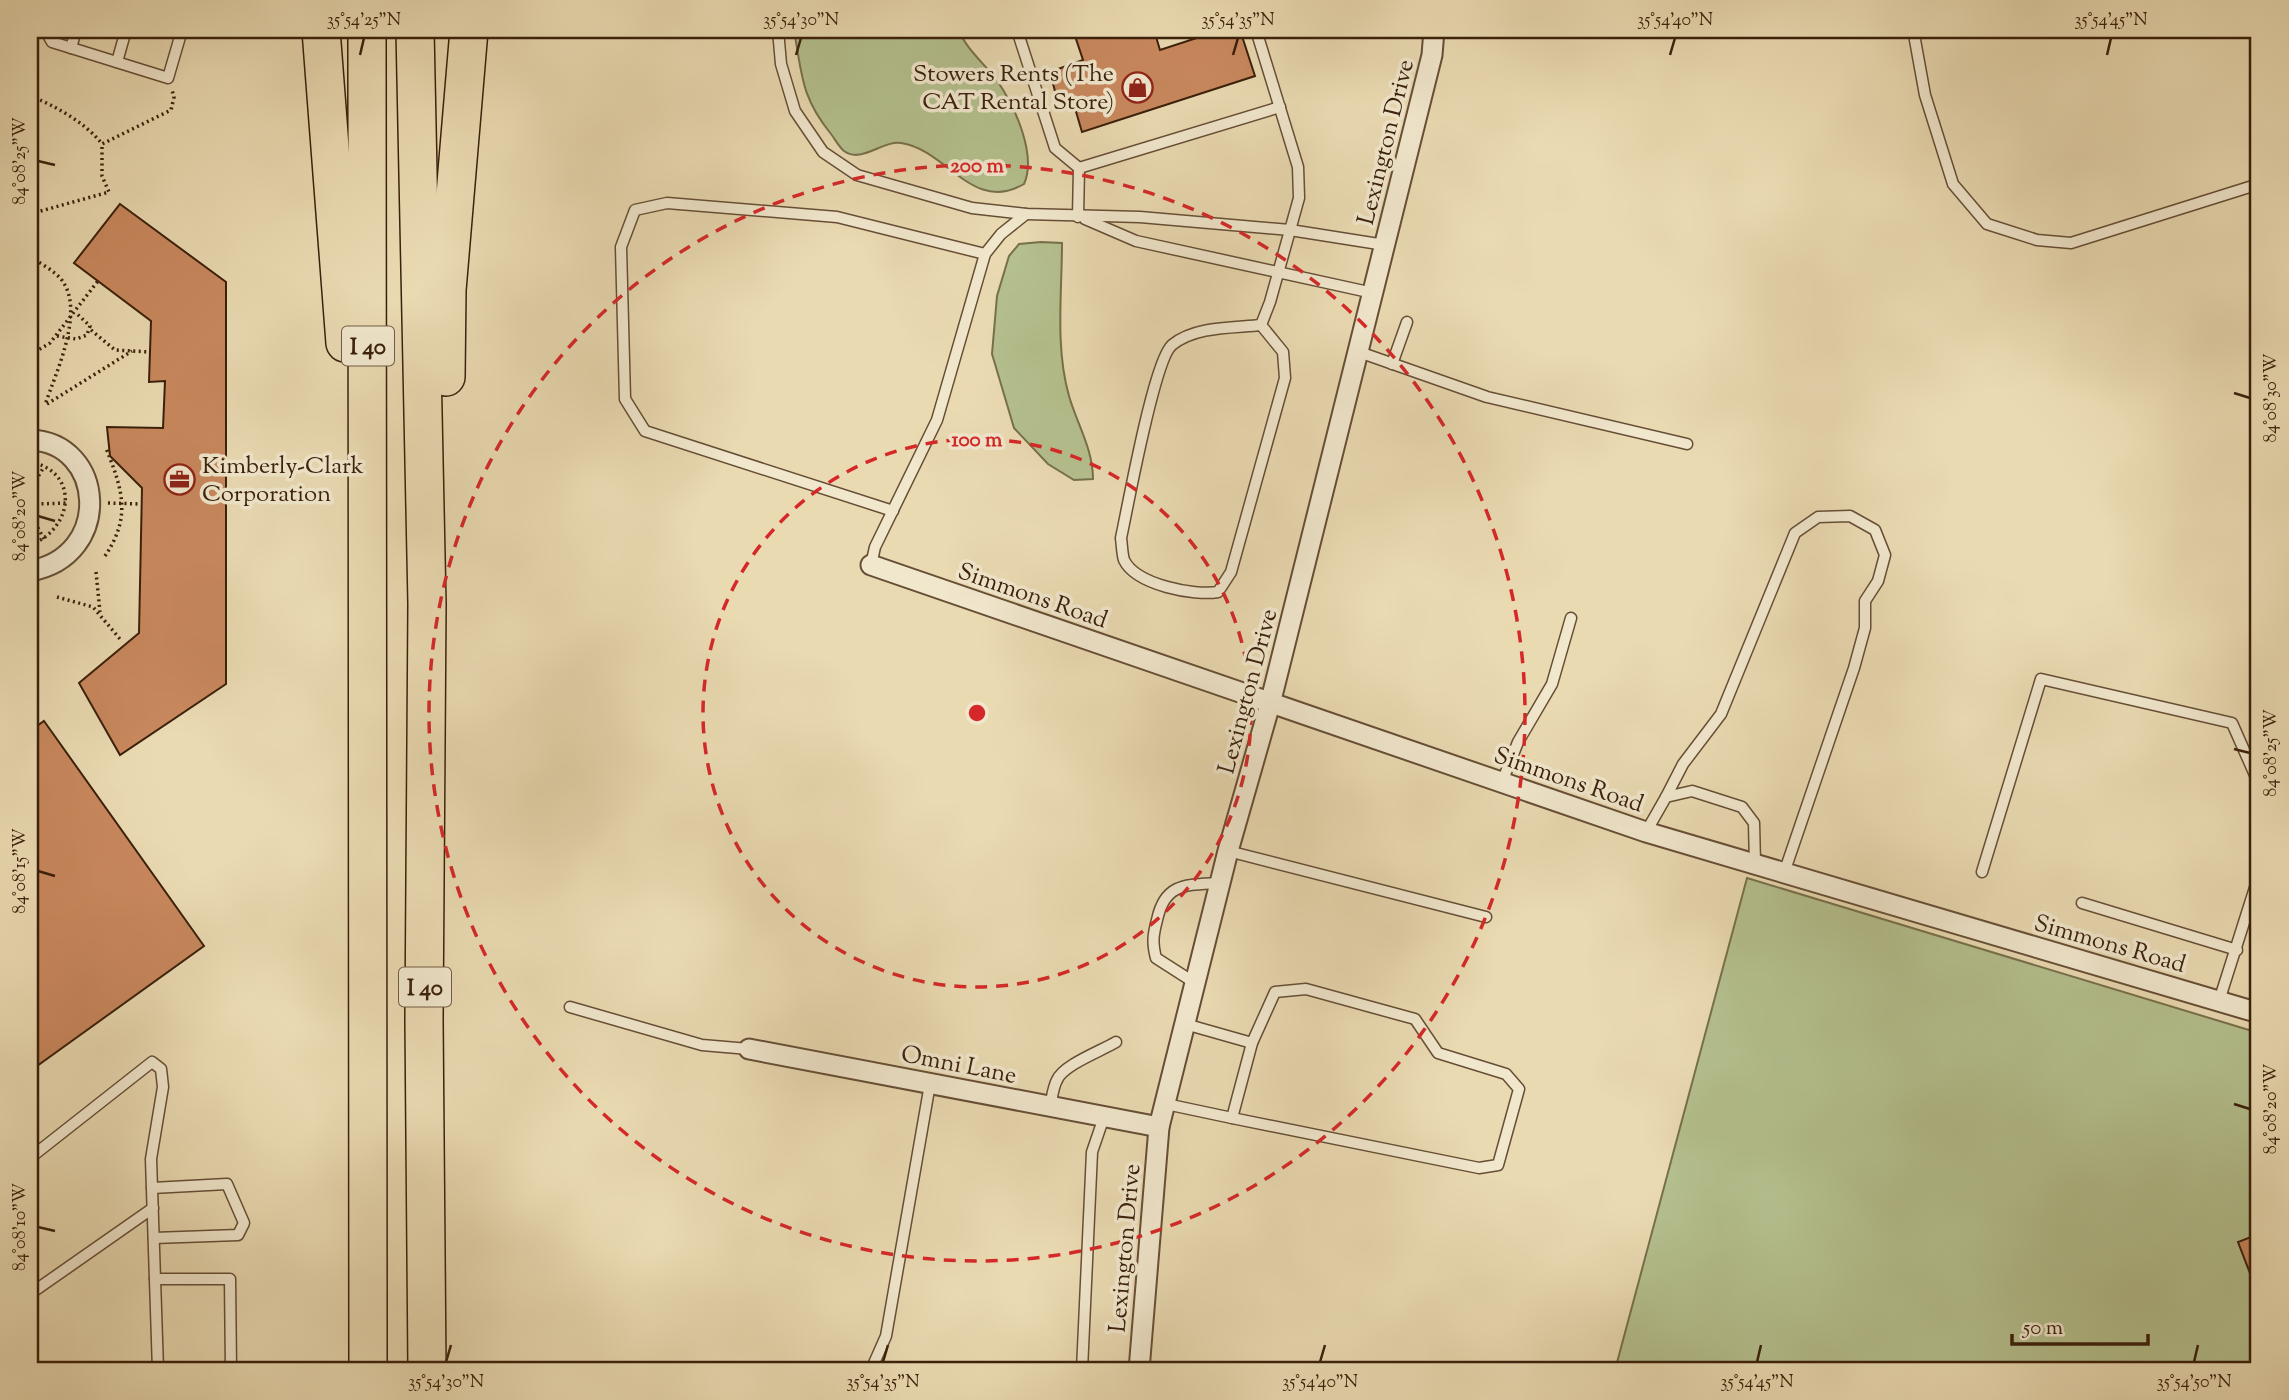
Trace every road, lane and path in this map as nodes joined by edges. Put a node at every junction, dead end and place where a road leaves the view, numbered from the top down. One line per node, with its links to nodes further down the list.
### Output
1 (45, 30): 14 (lane)
2 (76, 30): 14 (lane)
3 (126, 30): 15 (lane)
4 (182, 30): 16 (lane)
5 (321, 30): 64 (highway)
6 (367, 30): 64 (highway, I 40)
7 (415, 30): 60 (highway, I 40)
8 (470, 30): 60 (highway)
9 (778, 30): 23 (lane)
10 (1017, 30): 20 (lane)
11 (1256, 30): 18 (lane)
12 (1434, 30): 26 (street, Lexington Drive)
13 (1917, 30): 21 (lane)
14 (71, 48): 15 (lane)
15 (117, 62): 16 (lane)
16 (168, 78): 19 (path)
17 (30, 96): 19 (path)
18 (1280, 107): 20 (lane); 25 (lane)
19 (102, 144): 22 (path)
20 (1079, 168): 24 (lane)
21 (2259, 184)
22 (30, 214)
23 (1026, 214): 24 (lane); 27 (lane)
24 (1078, 216): 25 (lane); 29 (lane)
25 (1290, 230): 26 (lane); 29 (lane)
26 (1385, 246): 31 (street, Lexington Drive)
27 (985, 254): 50 (lane); 50 (lane)
28 (30, 257): 32 (path)
29 (1278, 274): 31 (lane); 34 (lane)
30 (98, 281): 32 (path)
31 (1373, 293): 40 (street, Lexington Drive)
32 (73, 313): 35 (path); 36 (path); 37 (path)
33 (1407, 322): 42 (lane)
34 (1261, 325): 34 (lane)
35 (91, 330): 37 (path); 38 (path)
36 (57, 336): 37 (path); 41 (path)
37 (66, 338): 38 (path)
38 (132, 351): 39 (path)
39 (150, 352)
40 (1359, 352): 42 (lane); 65 (street, Lexington Drive)
41 (30, 355)
42 (1392, 364): 44 (lane)
43 (30, 440): 45 (street)
44 (1687, 444)
45 (56, 447): 48 (path); 55 (street)
46 (106, 448): 54 (path)
47 (30, 461): 48 (path)
48 (44, 467): 49 (path); 52 (path)
49 (30, 491): 51 (path)
50 (893, 511): 56 (lane)
51 (30, 513): 52 (path)
52 (44, 539): 53 (path); 55 (path)
53 (30, 545)
54 (105, 556)
55 (57, 562): 57 (street)
56 (871, 565): 65 (street, Simmons Road)
57 (30, 571)
58 (96, 572): 61 (path)
59 (57, 597): 61 (path)
60 (427, 604): 102 (highway, I 40)
61 (100, 613): 63 (path)
62 (1571, 618): 66 (lane)
63 (120, 639)
64 (366, 663): 101 (highway, I 40)
65 (1270, 704): 66 (street, Simmons Road); 70 (street, Lexington Drive)
66 (1502, 782): 69 (street, Simmons Road)
67 (2259, 784): 72 (lane)
68 (1666, 797): 69 (lane); 71 (lane); 73 (lane)
69 (1646, 832): 71 (street, Simmons Road)
70 (1228, 851): 75 (street, Lexington Drive); 77 (lane)
71 (1755, 864): 73 (street, Simmons Road)
72 (1982, 872)
73 (1784, 873): 80 (street, Simmons Road)
74 (2259, 875): 78 (lane)
75 (1220, 884): 79 (street, Lexington Drive); 79 (lane)
76 (2082, 903): 78 (lane)
77 (1486, 917)
78 (2237, 950): 80 (lane)
79 (1195, 983): 83 (street, Lexington Drive)
80 (2219, 1001): 82 (street, Simmons Road)
81 (570, 1007): 86 (lane)
82 (2259, 1013)
83 (1185, 1024): 85 (lane); 88 (street, Lexington Drive)
84 (1116, 1042): 89 (lane)
85 (1252, 1043): 91 (lane); 91 (lane)
86 (749, 1049): 87 (street, Omni Lane)
87 (930, 1084): 89 (street, Omni Lane); 103 (lane)
88 (1166, 1104): 91 (lane); 92 (street, Lexington Drive)
89 (1050, 1107): 90 (street, Omni Lane)
90 (1104, 1117): 92 (street, Omni Lane); 104 (lane)
91 (1232, 1118)
92 (1160, 1128): 105 (street, Lexington Drive)
93 (30, 1158): 94 (lane)
94 (152, 1188): 95 (lane); 96 (lane)
95 (153, 1208): 96 (lane); 98 (lane)
96 (154, 1238): 97 (lane)
97 (155, 1279): 99 (lane); 100 (lane)
98 (30, 1294)
99 (158, 1370)
100 (231, 1370)
101 (368, 1370)
102 (427, 1370)
103 (871, 1370)
104 (1082, 1370)
105 (1139, 1370)

